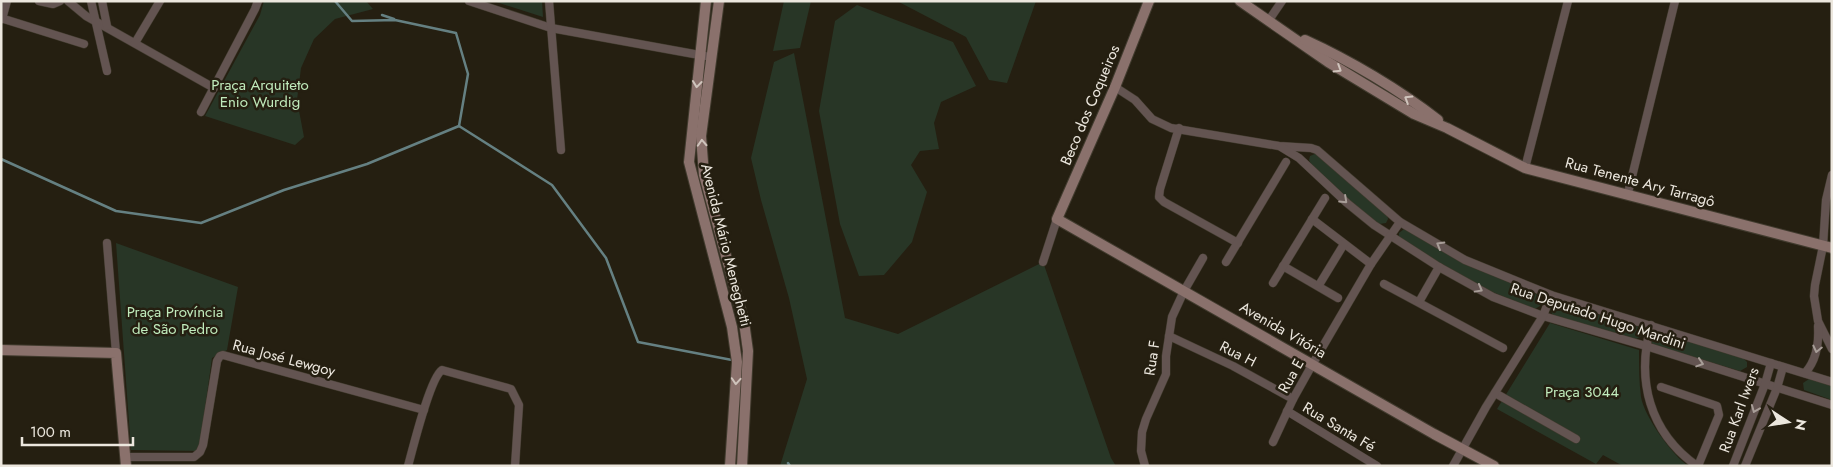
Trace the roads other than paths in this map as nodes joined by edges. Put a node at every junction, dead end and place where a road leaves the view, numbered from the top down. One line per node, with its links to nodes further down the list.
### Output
1 (7, 1): 18 (street)
2 (39, 1): 3 (street)
3 (60, 1)
4 (68, 1): 19 (street)
5 (91, 1): 19 (street)
6 (102, 1): 21 (street)
7 (160, 1): 23 (street)
8 (258, 1): 29 (street)
9 (469, 1): 22 (street)
10 (549, 1): 22 (street)
11 (706, 1): 25 (street, Avenida Mário Meneghetti)
12 (719, 1): 26 (street, Avenida Mário Meneghetti)
13 (1150, 1): 28 (street, Beco dos Coqueiros)
14 (1240, 1): 20 (street, Rua Tenente Ary Tarragô)
15 (1282, 1): 20 (street)
16 (1568, 1): 39 (street)
17 (1675, 1): 41 (street)
18 (2, 18): 24 (street)
19 (95, 20): 21 (street); 27 (street)
20 (1269, 20): 39 (street, Rua Tenente Ary Tarragô)
21 (107, 26): 23 (street)
22 (551, 28): 25 (street); 34 (street)
23 (135, 43): 29 (street)
24 (84, 44)
25 (700, 55): 26 (street); 35 (street, Avenida Mário Meneghetti, one-way to 35)
26 (712, 57): 36 (street, Avenida Mário Meneghetti, one-way to 26)
27 (107, 71)
28 (1115, 87): 31 (street, Rua Deputado Hugo Mardini); 44 (street, Beco dos Coqueiros)
29 (214, 88): 30 (street)
30 (201, 112)
31 (1179, 128): 32 (street, Rua Deputado Hugo Mardini); 48 (street)
32 (1279, 146): 33 (street, Rua Deputado Hugo Mardini); 38 (street, Rua Deputado Hugo Mardini)
33 (1314, 148): 38 (street); 45 (street, Rua Deputado Hugo Mardini)
34 (561, 150)
35 (688, 162): 36 (street); 52 (street, Avenida Mário Meneghetti)
36 (703, 162): 51 (street, Avenida Mário Meneghetti)
37 (1286, 162): 48 (street)
38 (1305, 164): 46 (street, Rua Deputado Hugo Mardini, one-way to 46)
39 (1525, 168): 41 (street, Rua Tenente Ary Tarragô)
40 (1832, 175): 50 (street)
41 (1628, 194): 50 (street, Rua Tenente Ary Tarragô)
42 (1325, 198): 43 (street)
43 (1312, 218): 49 (street); 57 (street)
44 (1056, 219): 54 (street); 62 (street, Avenida Vitória)
45 (1400, 222): 46 (street, Rua E); 63 (street, Rua Deputado Hugo Mardini, one-way to 45)
46 (1390, 236): 56 (street, Rua E); 58 (street, Rua Deputado Hugo Mardini)
47 (107, 242): 76 (street)
48 (1238, 243): 55 (street)
49 (1344, 244): 56 (street); 61 (street)
50 (1828, 247): 67 (street)
51 (726, 255): 52 (street); 74 (street, Avenida Mário Meneghetti)
52 (714, 258): 75 (street, Avenida Mário Meneghetti)
53 (1203, 258): 62 (street, Rua F)
54 (1043, 262)
55 (1226, 262)
56 (1371, 264): 78 (street, Rua E)
57 (1283, 266): 59 (street); 61 (street)
58 (1439, 267): 65 (street); 66 (street, Rua Deputado Hugo Mardini, one-way to 66)
59 (1273, 283)
60 (1384, 284): 65 (street)
61 (1319, 285): 64 (street)
62 (1184, 291): 69 (street, Rua F); 78 (street, Avenida Vitória)
63 (1552, 295): 66 (street); 68 (street, Rua Deputado Hugo Mardini)
64 (1338, 298)
65 (1419, 302): 71 (street)
66 (1543, 316): 70 (street, Rua Deputado Hugo Mardini); 85 (street)
67 (1818, 321): 72 (street); 80 (street, one-way to 80)
68 (1651, 325): 70 (street); 77 (street, Rua Deputado Hugo Mardini)
69 (1169, 336): 86 (street, Rua H); 98 (street, Rua F)
70 (1646, 346): 82 (street, Rua Deputado Hugo Mardini, one-way to 82); 102 (street)
71 (1503, 348)
72 (1832, 349)
73 (1, 350): 76 (street)
74 (748, 351): 75 (street); 97 (street, Avenida Mário Meneghetti)
75 (736, 352): 96 (street, Avenida Mário Meneghetti, one-way to 96)
76 (116, 353): 93 (street)
77 (1771, 363): 79 (street, Rua Deputado Hugo Mardini); 82 (street, Rua Karl Iwers)
78 (1312, 364): 86 (street, Rua E); 92 (street, Avenida Vitória)
79 (1783, 367): 80 (street, Rua Deputado Hugo Mardini); 84 (street, Rua Karl Iwers)
80 (1805, 373): 81 (street, Rua Deputado Hugo Mardini)
81 (1832, 382)
82 (1765, 384): 84 (street, Rua Deputado Hugo Mardini); 103 (street, Rua Karl Iwers, one-way to 103)
83 (1661, 387): 102 (street)
84 (1777, 388): 87 (street, Rua Deputado Hugo Mardini); 104 (street, Rua Karl Iwers)
85 (1495, 393): 90 (street); 92 (street)
86 (1293, 400): 89 (street, Rua E)
87 (1832, 404)
88 (424, 410): 93 (street, Rua José Lewgoy); 94 (street); 95 (street)
89 (1288, 411): 91 (street, Rua E); 99 (street, Rua Santa Fé)
90 (1576, 439)
91 (1273, 442)
92 (1462, 448): 100 (street); 101 (street, Avenida Vitória)
93 (126, 461)
94 (408, 466)
95 (515, 466)
96 (730, 466)
97 (742, 466)
98 (1145, 466)
99 (1377, 466)
100 (1453, 466)
101 (1494, 466)
102 (1698, 466)
103 (1733, 466)
104 (1746, 466)

